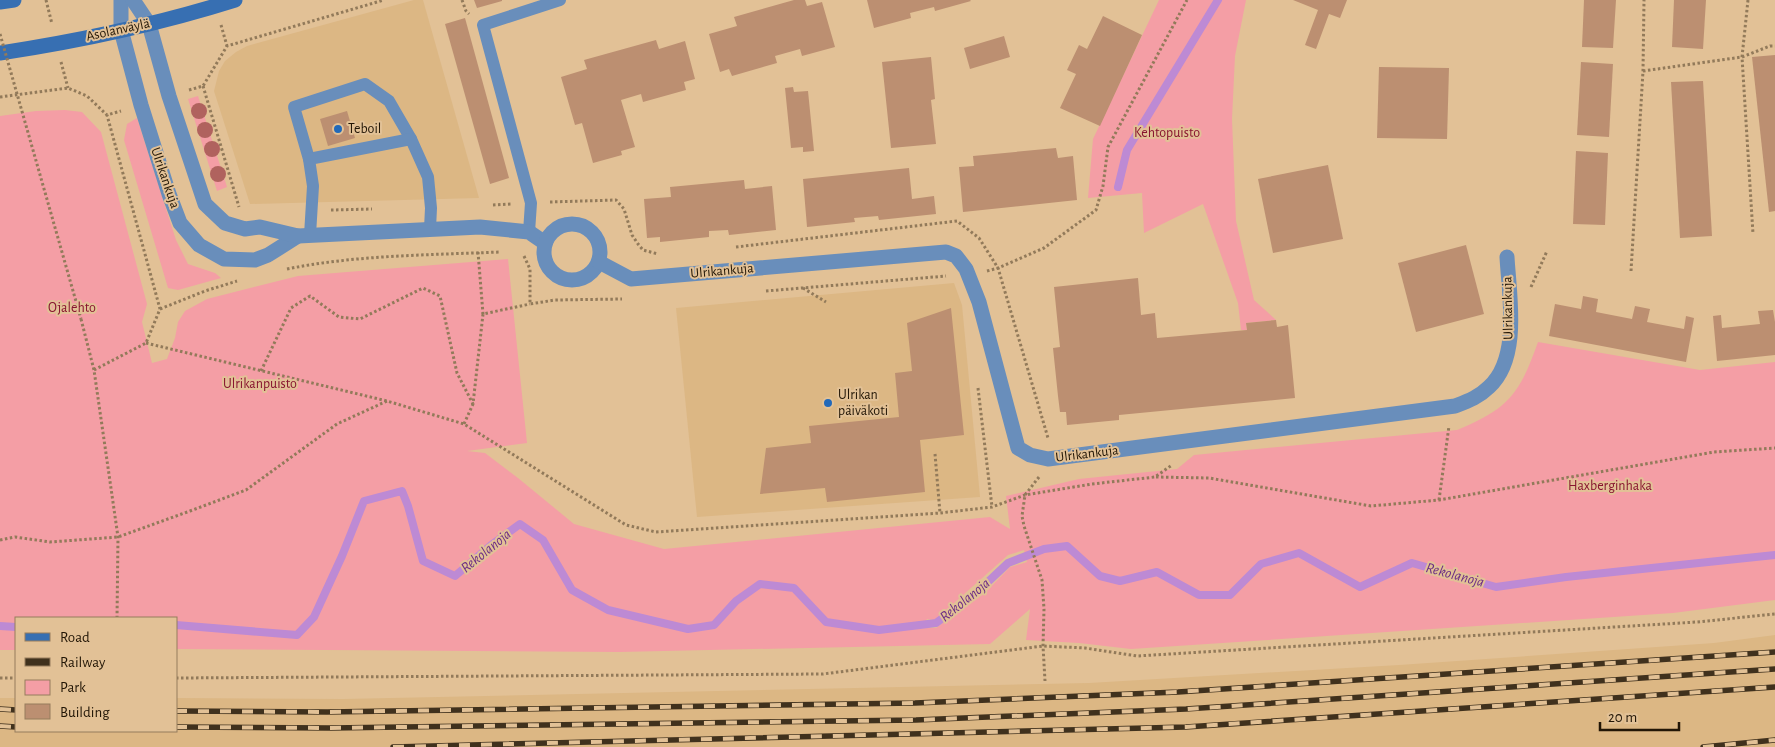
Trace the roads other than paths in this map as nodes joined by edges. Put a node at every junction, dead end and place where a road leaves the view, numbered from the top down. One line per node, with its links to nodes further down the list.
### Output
1 (14, 0): 6 (main road)
2 (121, 0): 8 (street, Ulrikankuja)
3 (133, 0): 7 (street, Ulrikankuja)
4 (235, 0): 7 (main road, Asolanväylä)
5 (560, 0): 13 (lane)
6 (0, 2)
7 (149, 24): 8 (main road, Asolanväylä); 14 (street, Ulrikankuja)
8 (121, 30): 9 (main road, Asolanväylä); 14 (street, Ulrikankuja)
9 (0, 53)
10 (411, 139): 11 (lane); 11 (lane); 12 (lane)
11 (309, 159): 14 (lane)
12 (430, 229): 13 (street, Ulrikankuja); 14 (street, Ulrikankuja)
13 (529, 232): 15 (street, Ulrikankuja)
14 (304, 236)
15 (545, 243): 17 (street); 17 (street)
16 (1507, 256): 17 (street, Ulrikankuja)
17 (600, 262)

